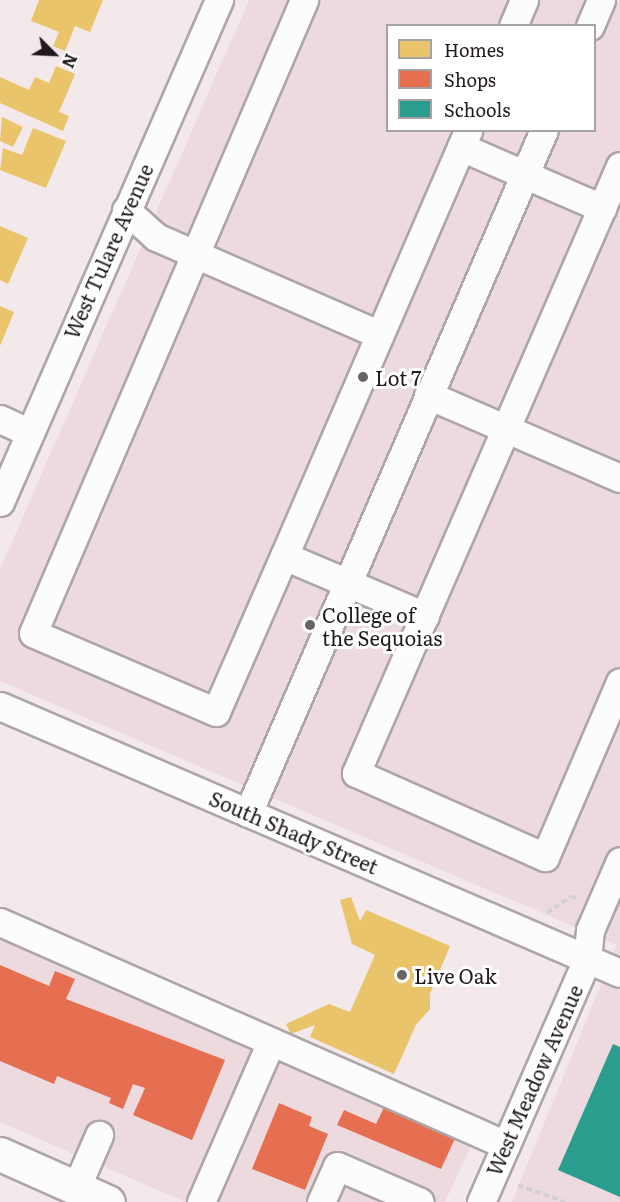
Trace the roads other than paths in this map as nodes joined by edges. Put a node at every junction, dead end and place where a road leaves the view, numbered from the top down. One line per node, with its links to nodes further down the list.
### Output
1 (219, 0): 12 (street, West Tulare Avenue)
2 (304, 0): 13 (street)
3 (524, 0): 5 (street)
4 (601, 0): 6 (street)
5 (514, 24)
6 (591, 24)
7 (543, 132): 10 (street)
8 (464, 139): 10 (street); 14 (street)
9 (620, 166): 11 (street)
10 (525, 174): 11 (street); 15 (street)
11 (602, 208): 17 (street)
12 (126, 210): 13 (street); 18 (street, West Tulare Avenue)
13 (194, 254): 14 (street); 21 (street)
14 (380, 335): 21 (street)
15 (428, 395): 17 (street); 22 (street)
16 (0, 419): 18 (street)
17 (505, 427): 19 (street); 23 (street)
18 (28, 432): 20 (street, West Tulare Avenue)
19 (620, 478)
20 (0, 502)
21 (284, 556): 22 (street)
22 (347, 583): 23 (street); 26 (street)
23 (424, 616): 24 (street)
24 (620, 682)
25 (0, 706): 26 (street, South Shady Street)
26 (248, 813): 29 (street, South Shady Street)
27 (619, 864): 29 (street, West Meadow Avenue)
28 (0, 922): 31 (street)
29 (587, 959): 30 (street, South Shady Street); 33 (street, West Meadow Avenue)
30 (620, 974)
31 (272, 1042): 33 (street); 37 (street)
32 (99, 1135): 35 (street)
33 (506, 1144): 40 (street, West Meadow Avenue)
34 (0, 1154): 35 (main road)
35 (76, 1188): 36 (main road)
36 (108, 1202)
37 (201, 1202)
38 (321, 1202): 39 (street)
39 (420, 1202)
40 (481, 1202)

